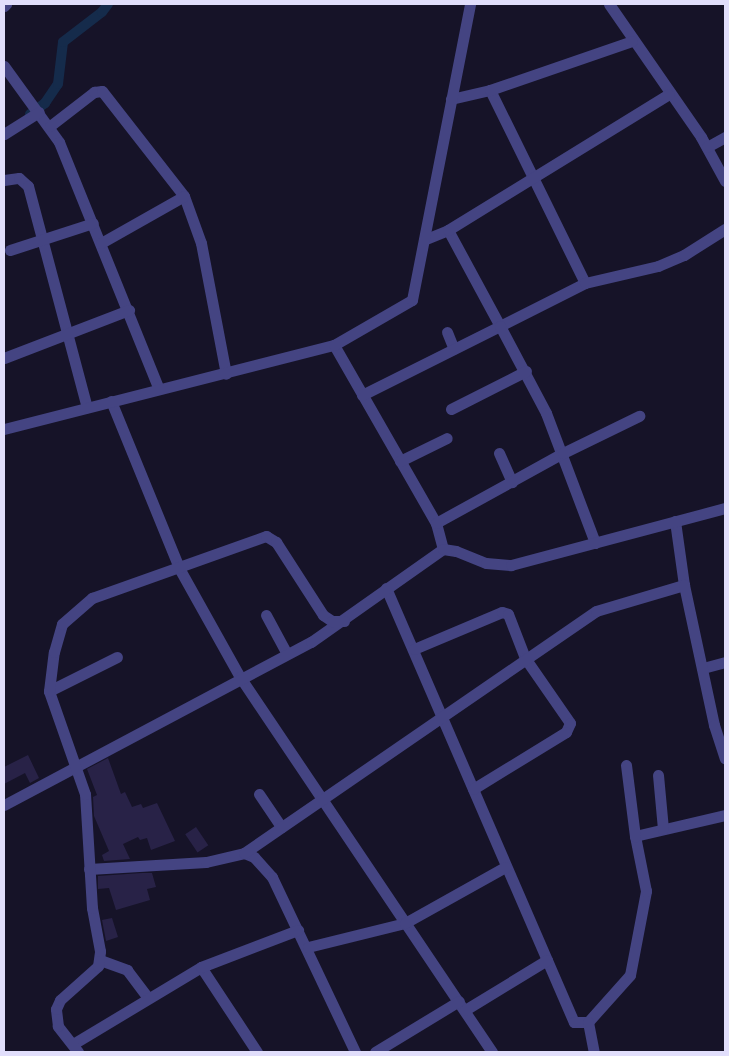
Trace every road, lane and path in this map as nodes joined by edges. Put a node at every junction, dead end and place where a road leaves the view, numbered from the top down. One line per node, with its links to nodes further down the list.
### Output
1 (470, 4): 7 (street)
2 (608, 4): 3 (street)
3 (632, 41): 5 (street); 6 (street)
4 (4, 66): 8 (street)
5 (490, 90): 7 (street); 13 (street)
6 (668, 94): 12 (street); 13 (street)
7 (451, 99): 21 (street)
8 (39, 112): 9 (street); 10 (street)
9 (50, 126): 16 (street); 17 (street)
10 (4, 134)
11 (725, 137): 12 (street)
12 (707, 147): 15 (street)
13 (534, 177): 19 (street); 24 (street)
14 (4, 180): 20 (street)
15 (725, 181)
16 (184, 196): 22 (street); 33 (street)
17 (93, 223): 20 (street); 22 (street)
18 (725, 229): 24 (street)
19 (448, 230): 21 (street); 26 (street)
20 (42, 239): 23 (street); 28 (street)
21 (426, 239): 29 (street)
22 (101, 243): 25 (street)
23 (10, 250)
24 (585, 282): 26 (street)
25 (129, 310): 28 (street); 34 (street)
26 (500, 326): 30 (street); 32 (street)
27 (447, 332): 30 (street)
28 (67, 333): 31 (street); 37 (street)
29 (334, 345): 33 (street); 35 (street)
30 (454, 349): 35 (street)
31 (4, 358)
32 (526, 371): 38 (street); 43 (street)
33 (226, 374): 34 (street)
34 (159, 389): 36 (street)
35 (362, 394): 44 (street)
36 (111, 401): 37 (street); 51 (street)
37 (87, 407): 40 (street)
38 (452, 409)
39 (639, 416): 43 (street)
40 (4, 429)
41 (447, 438): 44 (street)
42 (500, 453): 45 (street)
43 (563, 453): 45 (street); 49 (street)
44 (400, 461): 48 (street)
45 (512, 482): 48 (street)
46 (725, 508): 47 (street)
47 (680, 520): 49 (street); 52 (street)
48 (436, 524): 50 (street)
49 (595, 543): 50 (street)
50 (443, 549): 53 (street)
51 (179, 568): 55 (street); 62 (street); 63 (street)
52 (684, 584): 59 (street); 61 (street)
53 (386, 588): 55 (street); 56 (street)
54 (266, 615): 57 (street)
55 (344, 620): 57 (street)
56 (414, 649): 59 (street); 64 (street)
57 (287, 654): 62 (street)
58 (117, 657): 63 (street)
59 (526, 658): 64 (street); 69 (street)
60 (725, 662): 61 (street)
61 (703, 668): 65 (street)
62 (240, 677): 67 (street); 71 (street)
63 (49, 691): 67 (street)
64 (442, 717): 69 (street); 71 (street)
65 (725, 758)
66 (626, 765): 76 (street)
67 (75, 766): 72 (street); 79 (street)
68 (658, 776): 75 (street)
69 (473, 789): 78 (street)
70 (259, 794): 74 (street)
71 (324, 799): 74 (street); 80 (street)
72 (4, 805)
73 (725, 815): 75 (street)
74 (281, 827): 77 (street)
75 (663, 828): 76 (street)
76 (635, 836): 88 (street)
77 (244, 853): 79 (street); 81 (street)
78 (505, 867): 80 (street); 84 (street)
79 (89, 869): 83 (street)
80 (405, 923): 82 (street); 87 (street)
81 (298, 930): 82 (street); 85 (street)
82 (308, 947): 91 (street)
83 (100, 960): 86 (street); 89 (street)
84 (547, 960): 87 (street); 88 (street)
85 (201, 967): 86 (street); 90 (street)
86 (148, 997): 89 (street)
87 (462, 1005): 92 (street); 93 (street)
88 (588, 1022): 94 (street)
89 (76, 1048)
90 (257, 1052)
91 (355, 1052)
92 (375, 1052)
93 (492, 1052)
94 (594, 1052)

